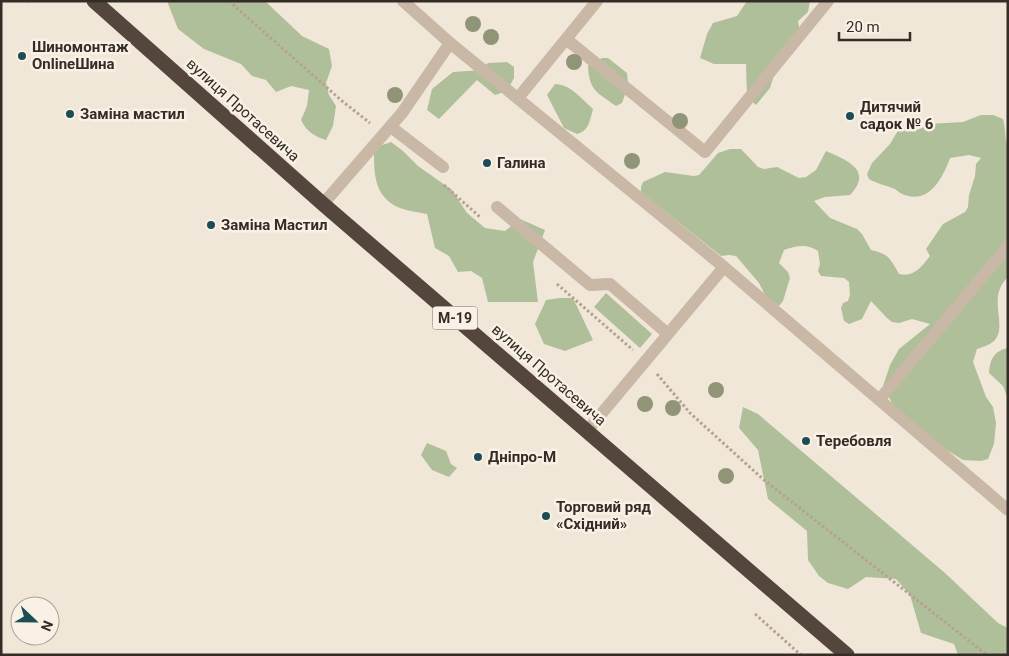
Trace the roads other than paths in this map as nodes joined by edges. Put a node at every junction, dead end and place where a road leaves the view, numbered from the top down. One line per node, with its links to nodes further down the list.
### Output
1 (94, 1): 10 (highway, вулиця Протасевича / М-19)
2 (403, 1): 6 (lane)
3 (597, 1): 5 (lane)
4 (828, 1): 5 (lane)
5 (566, 39): 7 (lane)
6 (450, 43): 7 (lane); 8 (lane)
7 (518, 98): 13 (lane)
8 (391, 127): 9 (lane); 10 (lane)
9 (443, 167)
10 (323, 204): 16 (highway, вулиця Протасевича / М-19)
11 (497, 207): 14 (lane)
12 (1008, 246): 15 (lane)
13 (724, 267): 14 (lane); 15 (lane)
14 (668, 334): 16 (lane)
15 (879, 400): 17 (lane)
16 (587, 431): 18 (highway, вулиця Протасевича / М-19)
17 (1008, 510)
18 (847, 655)

